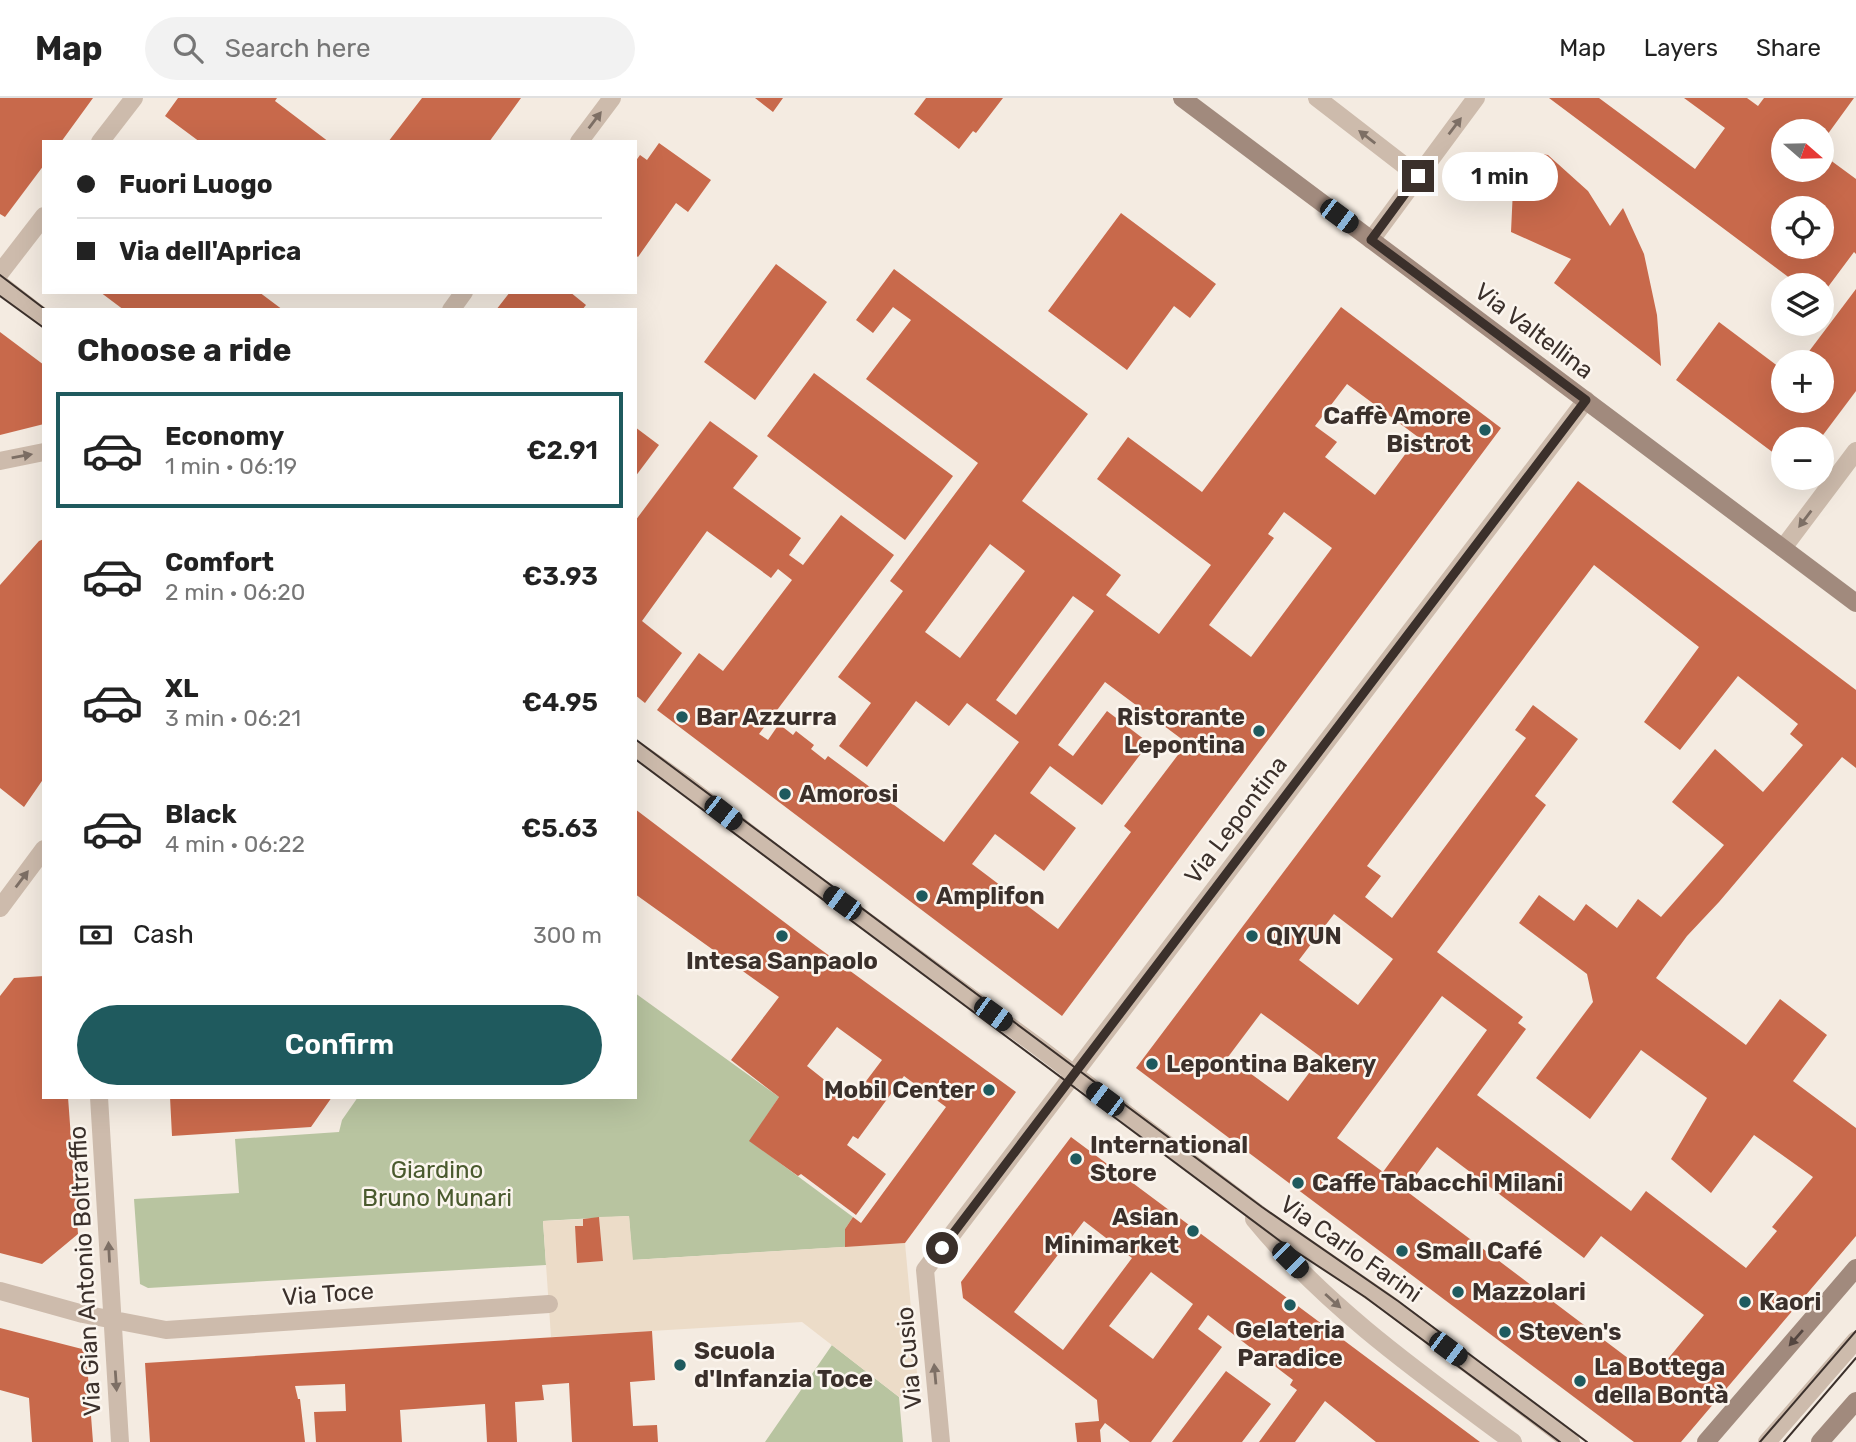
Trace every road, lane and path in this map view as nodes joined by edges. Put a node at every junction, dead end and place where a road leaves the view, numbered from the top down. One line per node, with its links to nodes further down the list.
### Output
1 (134, 98): 6 (street)
2 (612, 98): 7 (street, one-way to 2)
3 (1182, 98): 10 (main road, Via Valtellina)
4 (1317, 98): 8 (street, one-way to 4)
5 (1476, 98): 8 (street, one-way to 5)
6 (102, 140)
7 (580, 140)
8 (1418, 176): 10 (street)
9 (42, 219): 11 (street)
10 (1371, 240): 14 (main road, Via Valtellina)
11 (0, 273)
12 (0, 284): 13 (street)
13 (42, 316)
14 (1586, 400): 18 (main road, Via Valtellina); 23 (street, Via Lepontina)
15 (1856, 451): 18 (street, one-way to 18)
16 (42, 452): 17 (street, one-way to 16)
17 (0, 461)
18 (1783, 548): 19 (main road, Via Valtellina)
19 (1856, 603)
20 (637, 750): 23 (street, Via Carlo Farini)
21 (42, 852): 22 (street, one-way to 21)
22 (0, 908)
23 (1074, 1074): 25 (street, Via Carlo Farini); 27 (street, Via Lepontina)
24 (99, 1099): 30 (street, Via Gian Antonio Boltraffio, one-way to 24)
25 (1236, 1197): 35 (street, Via Carlo Farini, one-way to 35); 36 (street, Via Carlo Farini)
26 (1856, 1268): 37 (main road, one-way to 37)
27 (925, 1269): 34 (street, Via Cusio, one-way to 27)
28 (0, 1291): 30 (street, Via Toce)
29 (549, 1304): 30 (street, Via Toce)
30 (113, 1320): 33 (street, Via Gian Antonio Boltraffio, one-way to 33)
31 (1856, 1340): 38 (street)
32 (1856, 1401): 39 (main road)
33 (120, 1442)
34 (941, 1442)
35 (1513, 1442)
36 (1571, 1442)
37 (1706, 1442)
38 (1767, 1442)
39 (1820, 1442)

